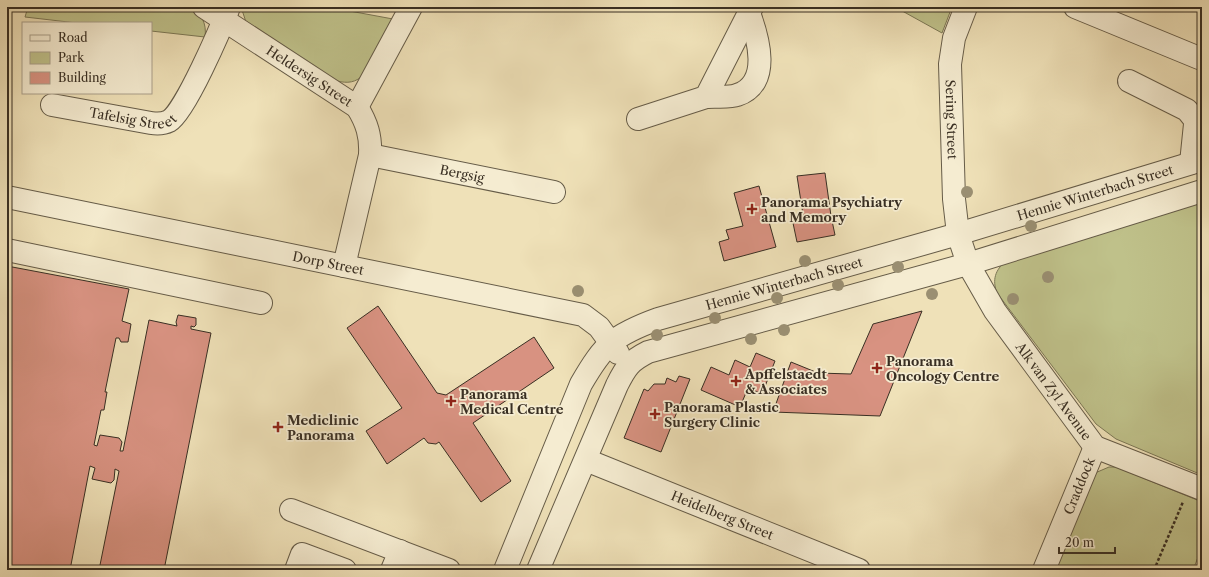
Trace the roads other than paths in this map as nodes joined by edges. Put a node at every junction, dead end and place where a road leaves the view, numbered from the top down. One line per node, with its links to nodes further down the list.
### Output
1 (204, 7): 6 (street, Heldersig Street)
2 (411, 7): 12 (street)
3 (966, 7): 19 (street, Sering Street)
4 (1075, 7): 7 (street)
5 (750, 10): 10 (street); 10 (street)
6 (227, 13): 11 (street, Tafelsig Street); 12 (street, Heldersig Street)
7 (1115, 14): 8 (street)
8 (1199, 58)
9 (1129, 82): 15 (street)
10 (706, 96): 13 (street)
11 (52, 105)
12 (357, 107): 14 (street, Heldersig Street)
13 (638, 119)
14 (370, 155): 17 (street, Bergsig); 22 (street, Heldersig Street)
15 (1196, 161): 19 (street, Hennie Winterbach Street)
16 (1202, 191): 21 (street)
17 (554, 192)
18 (7, 197): 22 (street, Dorp Street)
19 (958, 234): 21 (street, Alk van Zyl Avenue); 24 (street, Hennie Winterbach Street)
20 (7, 250): 23 (street)
21 (968, 264): 25 (street); 26 (street, Alk van Zyl Avenue)
22 (344, 266): 24 (street, Dorp Street)
23 (261, 303)
24 (611, 341): 25 (street, Dorp Street); 34 (street, Hennie Winterbach Street)
25 (626, 366): 27 (street)
26 (1095, 447): 28 (street, Alk van Zyl Avenue); 37 (street, Craddock)
27 (586, 460): 35 (street); 36 (street, Heidelberg Street)
28 (1196, 486)
29 (291, 510): 30 (street)
30 (396, 560): 33 (street)
31 (296, 570): 32 (street)
32 (345, 570)
33 (449, 570)
34 (505, 570)
35 (538, 570)
36 (859, 570)
37 (1044, 570)

